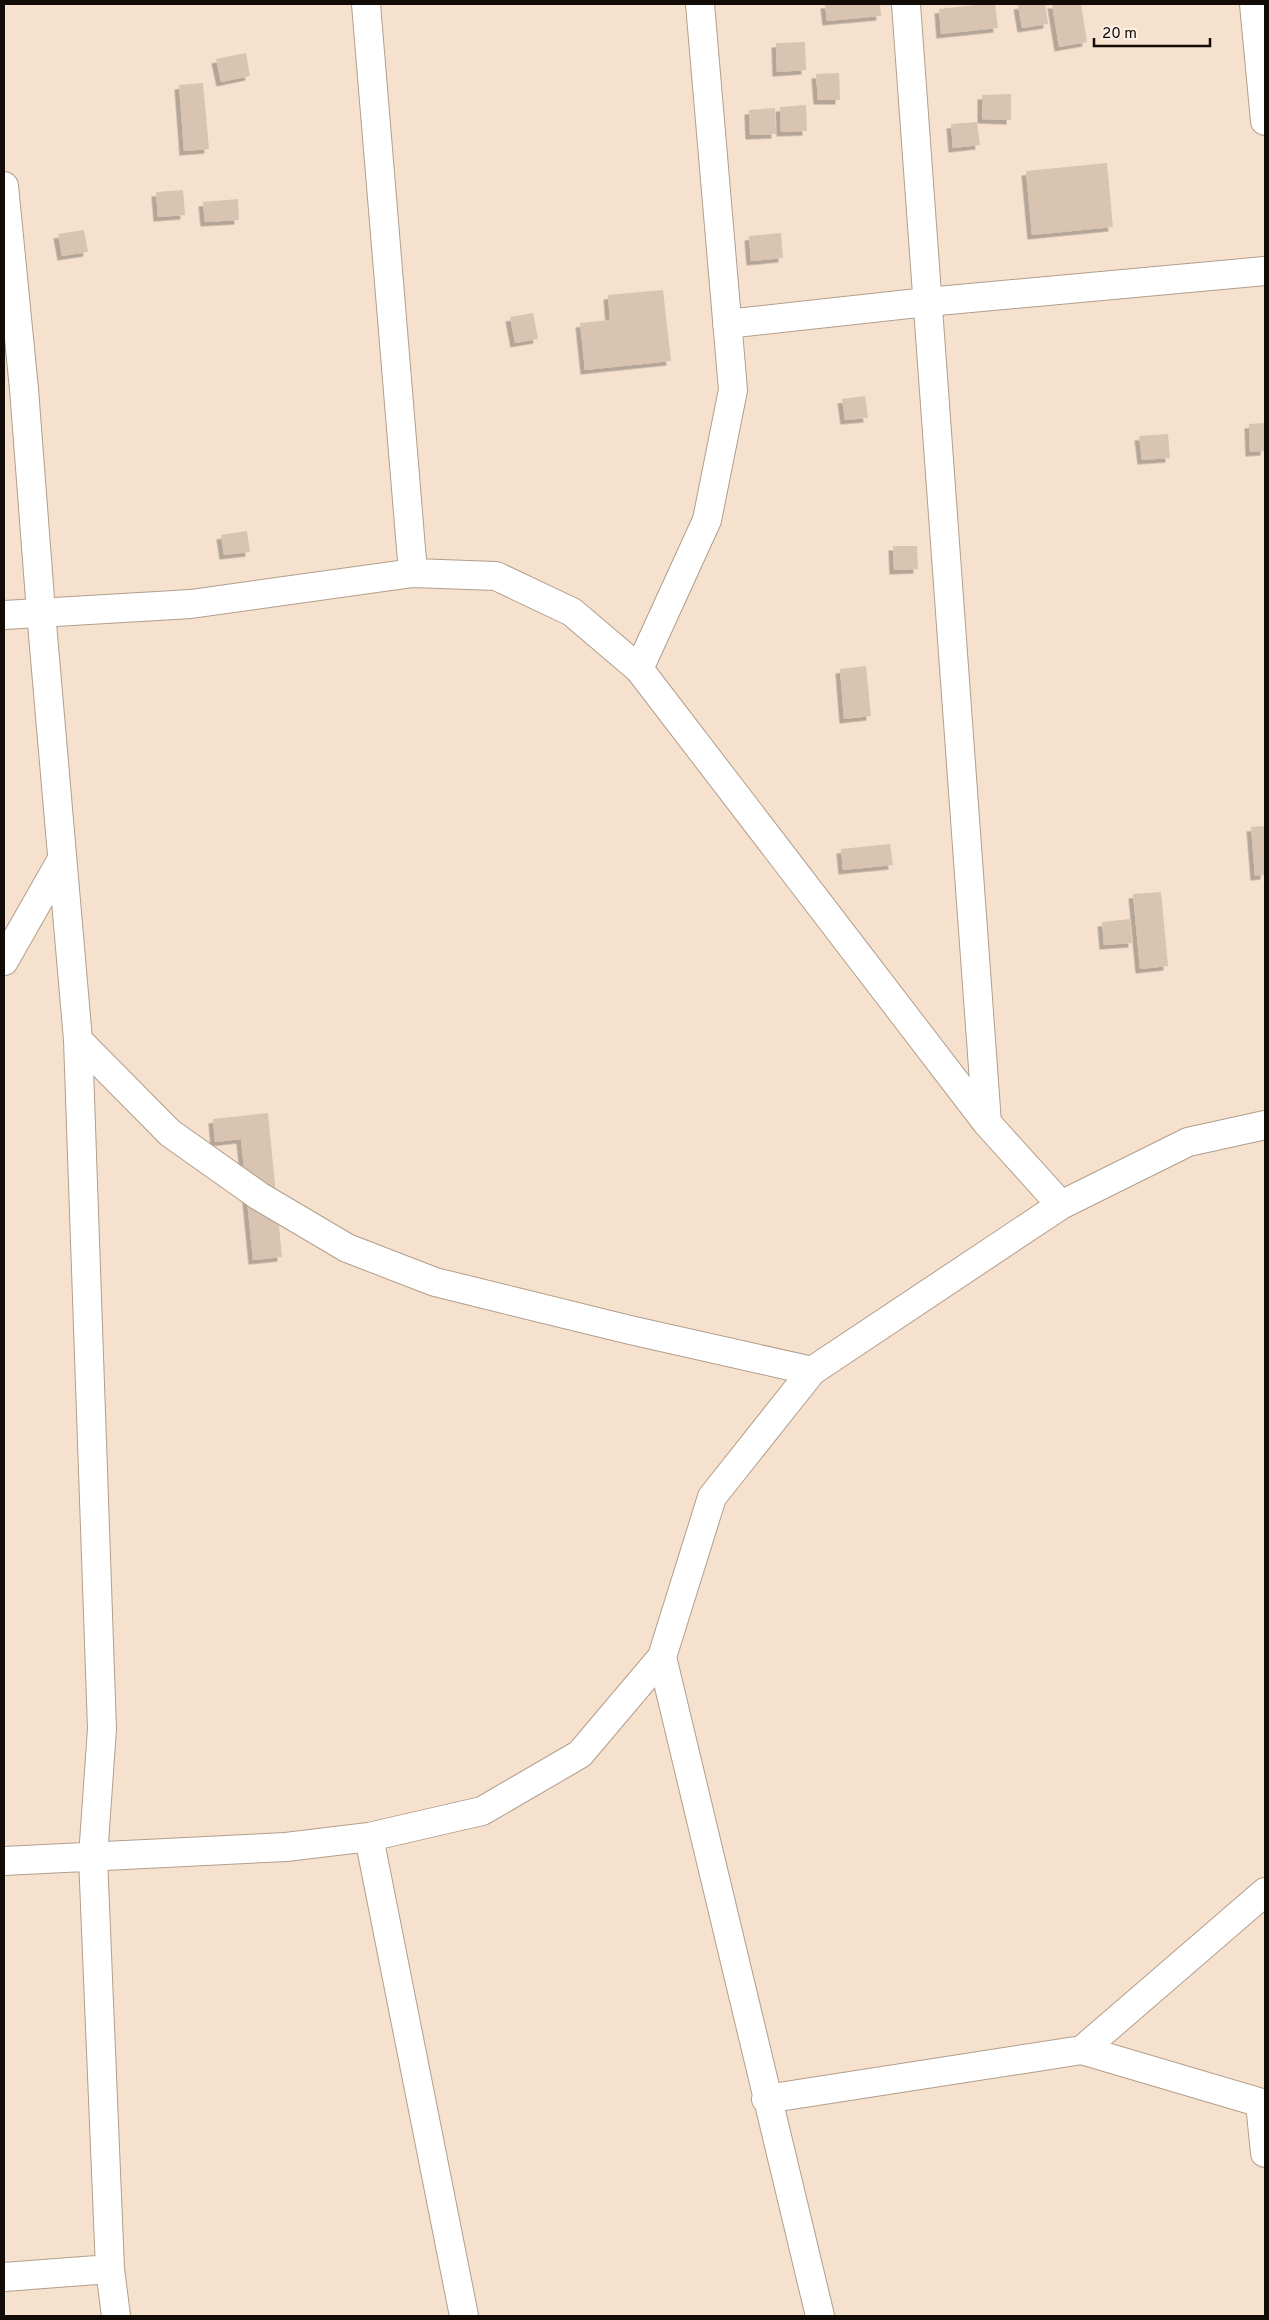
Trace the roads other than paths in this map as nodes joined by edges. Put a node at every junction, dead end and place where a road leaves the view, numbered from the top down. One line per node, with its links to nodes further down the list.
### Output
1 (366, 4): 10 (street)
2 (700, 4): 9 (street)
3 (906, 4): 8 (street)
4 (1254, 4): 5 (street)
5 (1265, 121)
6 (4, 186): 11 (street)
7 (1265, 271): 8 (street)
8 (928, 302): 9 (street); 17 (street)
9 (727, 324): 13 (street)
10 (413, 573): 11 (street); 13 (street)
11 (40, 612): 12 (street); 14 (street)
12 (4, 615)
13 (639, 669): 17 (street)
14 (61, 861): 15 (street); 16 (street)
15 (4, 961)
16 (78, 1040): 20 (street); 23 (street)
17 (987, 1123): 19 (street)
18 (1265, 1125): 19 (street)
19 (1061, 1205): 20 (street)
20 (812, 1371): 21 (street)
21 (662, 1657): 22 (street); 27 (street)
22 (369, 1837): 23 (street); 33 (street)
23 (94, 1857): 24 (street); 30 (street)
24 (4, 1861)
25 (1265, 1892): 26 (street)
26 (1082, 2050): 27 (street); 28 (street)
27 (766, 2099): 34 (street)
28 (1263, 2104): 29 (street)
29 (1265, 2154)
30 (110, 2269): 31 (street); 32 (street)
31 (4, 2277)
32 (116, 2316)
33 (464, 2316)
34 (820, 2316)

